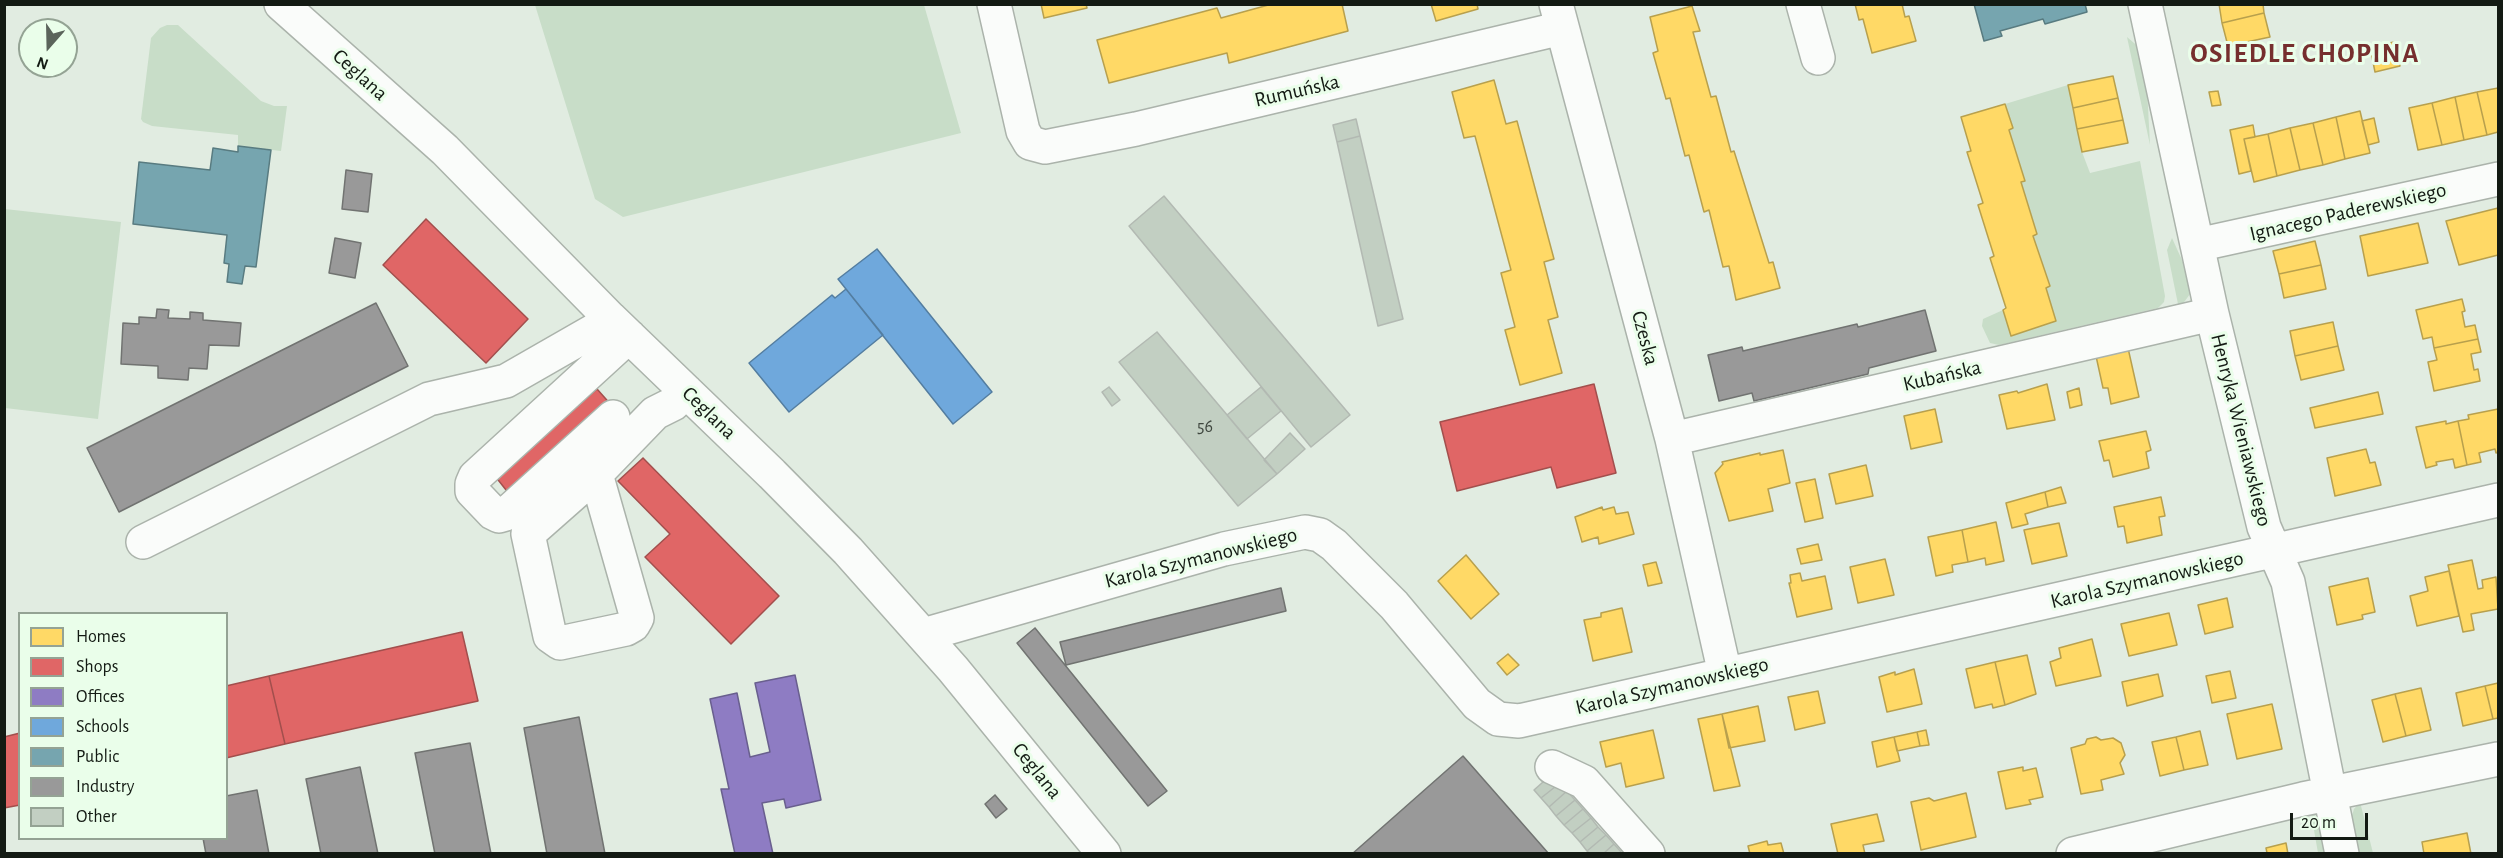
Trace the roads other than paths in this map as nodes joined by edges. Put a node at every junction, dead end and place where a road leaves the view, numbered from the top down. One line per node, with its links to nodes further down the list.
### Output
1 (281, 4): 10 (street, Ceglana)
2 (994, 4): 5 (street, Rumuńska)
3 (1803, 4): 6 (street)
4 (2145, 4): 8 (street, Henryka Wieniawskiego)
5 (1562, 11): 13 (street, Czeska)
6 (1818, 58)
7 (2499, 178): 8 (street, Ignacego Paderewskiego)
8 (2197, 245): 9 (street, Henryka Wieniawskiego)
9 (2212, 314): 13 (street, Kubańska); 17 (street, Henryka Wieniawskiego)
10 (620, 327): 11 (street, Ceglana); 12 (street); 16 (street)
11 (686, 392): 14 (street); 18 (street, Ceglana)
12 (613, 417)
13 (1672, 439): 19 (street, Czeska)
14 (596, 474): 14 (street)
15 (2499, 500): 17 (street, Karola Szymanowskiego)
16 (143, 542)
17 (2275, 552): 19 (street, Karola Szymanowskiego); 22 (street, Henryka Wieniawskiego)
18 (923, 635): 19 (street, Karola Szymanowskiego); 23 (street, Ceglana)
19 (1739, 671)
20 (2499, 759): 22 (street)
21 (1551, 767): 24 (street)
22 (2330, 795): 25 (street); 26 (street, Henryka Wieniawskiego)
23 (1104, 854)
24 (1648, 854)
25 (2073, 854)
26 (2342, 854)

